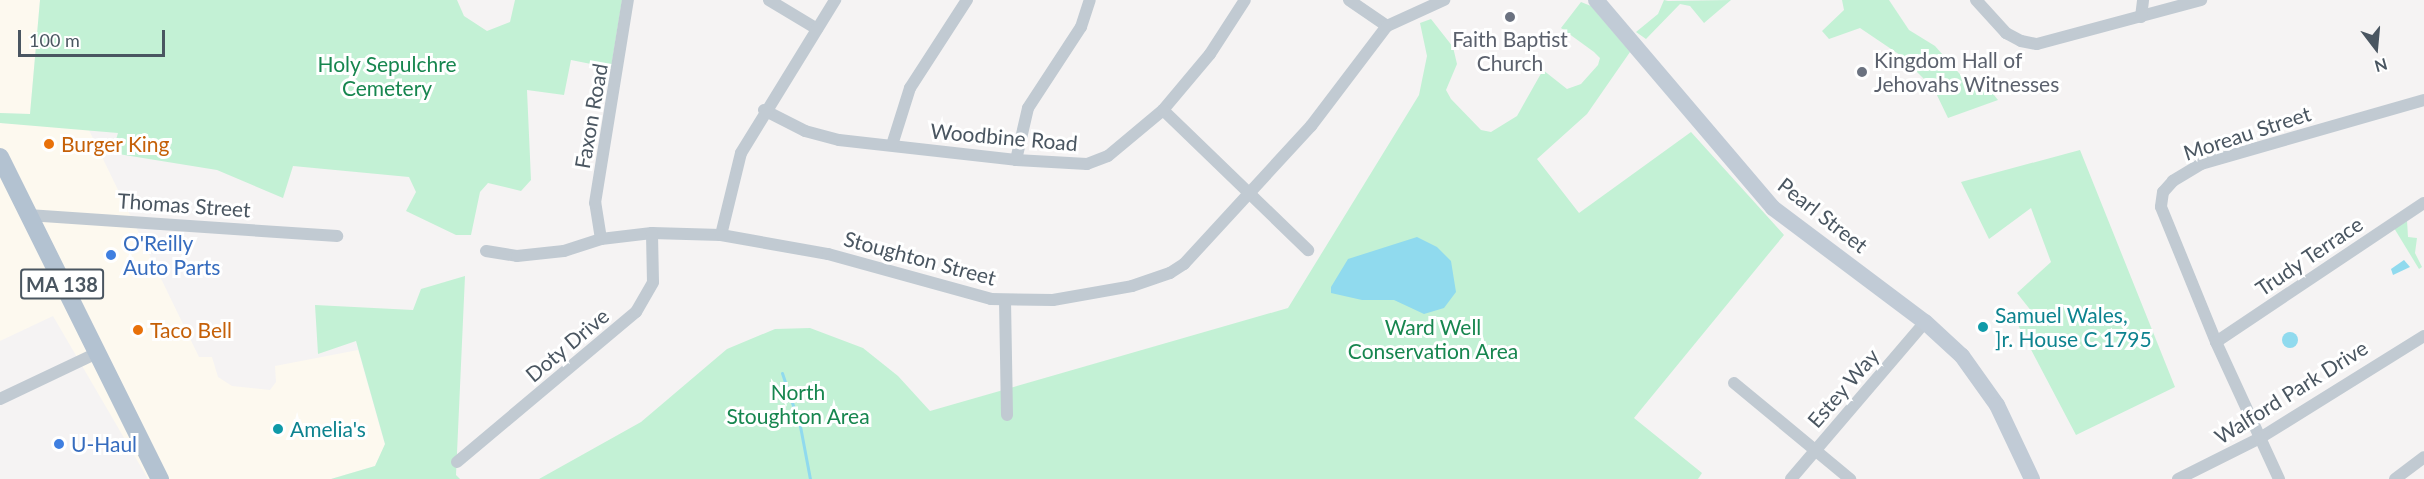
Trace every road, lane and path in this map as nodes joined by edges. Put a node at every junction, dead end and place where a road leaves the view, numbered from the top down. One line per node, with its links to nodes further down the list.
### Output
1 (628, 0): 28 (street, Faxon Road)
2 (769, 0): 15 (street)
3 (836, 0): 15 (street)
4 (967, 0): 19 (street)
5 (1090, 0): 21 (street)
6 (1245, 0): 18 (street, Woodbine Road)
7 (1349, 0): 14 (street)
8 (1444, 0): 14 (street, Stoughton Street)
9 (1596, 0): 32 (main road, Pearl Street)
10 (1976, 0): 13 (street)
11 (2143, 0): 13 (street)
12 (2200, 0): 13 (street)
13 (2140, 17)
14 (1388, 26): 22 (street, Stoughton Street)
15 (817, 29): 17 (street)
16 (2424, 100): 34 (street, Moreau Street)
17 (764, 110): 19 (street, Woodbine Road); 26 (street)
18 (1163, 110): 21 (street, Woodbine Road); 22 (street)
19 (892, 145): 21 (street, Woodbine Road)
20 (0, 157): 24 (main road, MA 138)
21 (1016, 160)
22 (1250, 194): 29 (street); 31 (street, Stoughton Street)
23 (2424, 203): 34 (street, Trudy Terrace)
24 (28, 215): 27 (street, Thomas Street); 35 (main road, MA 138)
25 (652, 233): 26 (street, Stoughton Street); 28 (street, Stoughton Street); 42 (street, Doty Drive)
26 (721, 235): 31 (street, Stoughton Street)
27 (337, 236)
28 (601, 239): 30 (street, Stoughton Street)
29 (1308, 250)
30 (486, 251)
31 (1005, 300): 38 (street)
32 (1925, 322): 40 (street, Estey Way); 46 (main road, Pearl Street)
33 (2424, 336): 39 (street, Walford Park Drive)
34 (2216, 342): 39 (street)
35 (97, 353): 37 (street); 43 (main road, MA 138)
36 (1734, 383): 40 (street)
37 (0, 399)
38 (1007, 415)
39 (2260, 438): 47 (street, Walford Park Drive); 48 (street)
40 (1815, 450): 44 (street, Estey Way); 45 (street)
41 (2424, 457): 49 (street)
42 (457, 462)
43 (160, 479)
44 (1791, 479)
45 (1850, 479)
46 (2032, 479)
47 (2178, 479)
48 (2279, 479)
49 (2395, 479)

